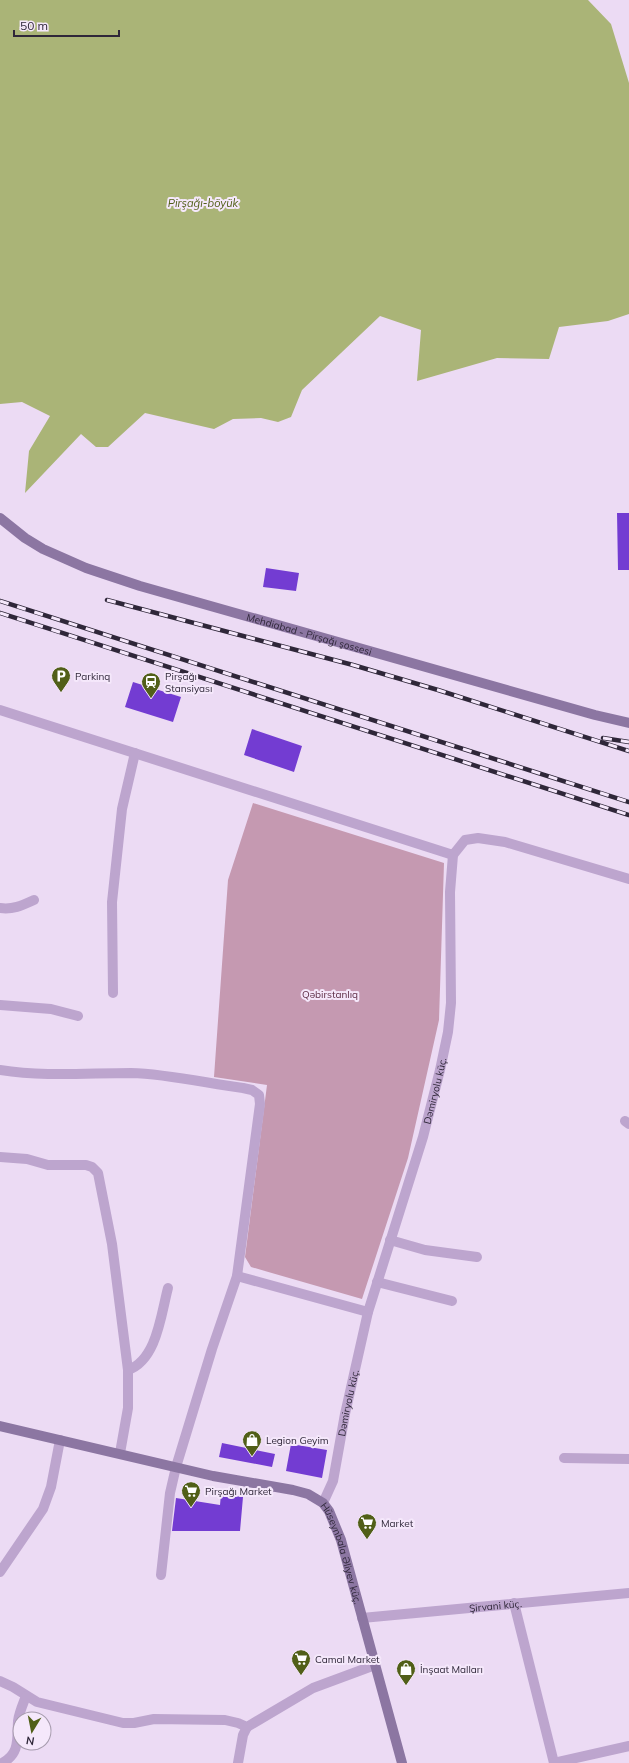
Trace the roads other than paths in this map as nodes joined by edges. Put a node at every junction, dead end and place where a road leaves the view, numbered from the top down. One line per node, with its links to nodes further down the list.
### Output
1 (0, 518): 3 (main road, Mehdiabad - Pirşağı şossesi)
2 (0, 710): 4 (street)
3 (629, 723)
4 (135, 753): 5 (street); 9 (street)
5 (453, 855): 6 (street); 14 (street, Dəmiryolu küç.)
6 (629, 879)
7 (34, 900): 8 (street)
8 (0, 908)
9 (113, 993)
10 (0, 1006): 11 (street)
11 (78, 1016)
12 (0, 1070): 16 (street)
13 (0, 1158): 21 (street)
14 (390, 1240): 15 (street); 17 (street, Dəmiryolu küç.)
15 (477, 1257)
16 (237, 1276): 20 (street); 27 (street)
17 (377, 1282): 19 (street); 20 (street, Dəmiryolu küç.)
18 (168, 1288): 21 (street)
19 (452, 1301)
20 (368, 1312): 28 (street, Dəmiryolu küç.)
21 (128, 1370): 24 (street)
22 (0, 1426): 23 (main road, Hüseynbala Əliyev küç.)
23 (60, 1440): 24 (main road, Hüseynbala Əliyev küç.); 29 (street)
24 (120, 1453): 27 (main road, Hüseynbala Əliyev küç.)
25 (564, 1458): 26 (street)
26 (629, 1459)
27 (176, 1467): 28 (main road, Hüseynbala Əliyev küç.); 30 (street)
28 (323, 1503): 33 (main road, Hüseynbala Əliyev küç.)
29 (0, 1572)
30 (161, 1575)
31 (629, 1593): 32 (street, Şirvani küç.)
32 (514, 1603): 33 (street, Şirvani küç.); 42 (street)
33 (362, 1618): 34 (main road, Hüseynbala Əliyev küç.)
34 (375, 1665): 37 (street); 41 (main road, Hüseynbala Əliyev küç.)
35 (0, 1681): 36 (street)
36 (26, 1696): 37 (street); 39 (street)
37 (247, 1727): 40 (street)
38 (629, 1746): 42 (street)
39 (2, 1763)
40 (238, 1763)
41 (402, 1763)
42 (554, 1763)

